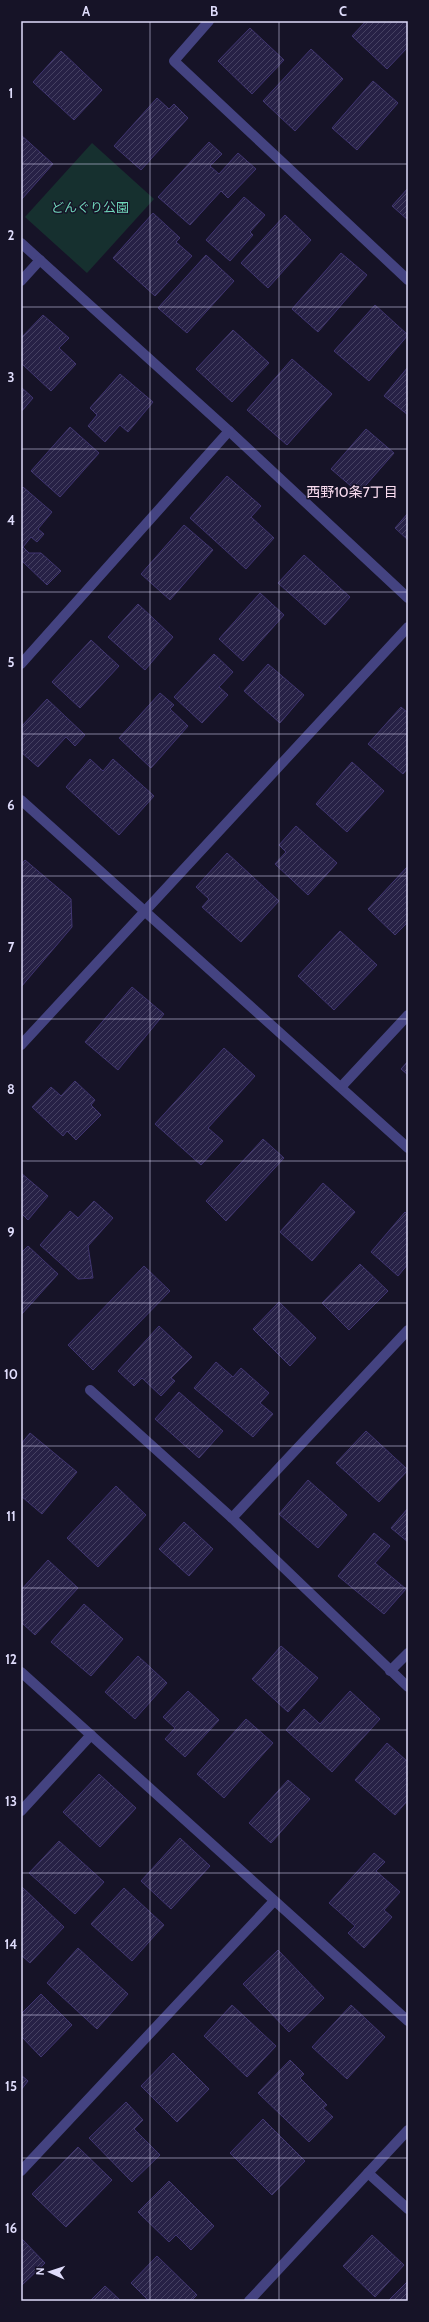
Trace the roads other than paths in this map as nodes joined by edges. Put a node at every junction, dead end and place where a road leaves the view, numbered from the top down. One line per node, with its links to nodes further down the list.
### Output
1 (209, 21): 4 (street)
2 (21, 243): 3 (street)
3 (40, 260): 5 (street); 6 (street)
4 (408, 280)
5 (21, 281)
6 (229, 431): 7 (street); 9 (street)
7 (408, 598)
8 (408, 627): 11 (street)
9 (21, 664)
10 (21, 800): 11 (street)
11 (146, 912): 13 (street); 14 (street)
12 (408, 1015): 14 (street)
13 (21, 1045)
14 (341, 1087): 15 (street)
15 (408, 1148)
16 (408, 1330): 18 (street)
17 (90, 1390): 18 (street)
18 (232, 1518): 20 (street)
19 (408, 1653): 20 (street)
20 (390, 1671): 22 (street)
21 (21, 1672): 23 (street)
22 (408, 1687)
23 (91, 1735): 24 (street); 25 (street)
24 (21, 1811)
25 (274, 1901): 26 (street); 28 (street)
26 (408, 2021)
27 (408, 2130): 29 (street)
28 (21, 2171)
29 (368, 2173): 30 (street); 31 (street)
30 (408, 2209)
31 (249, 2301)

